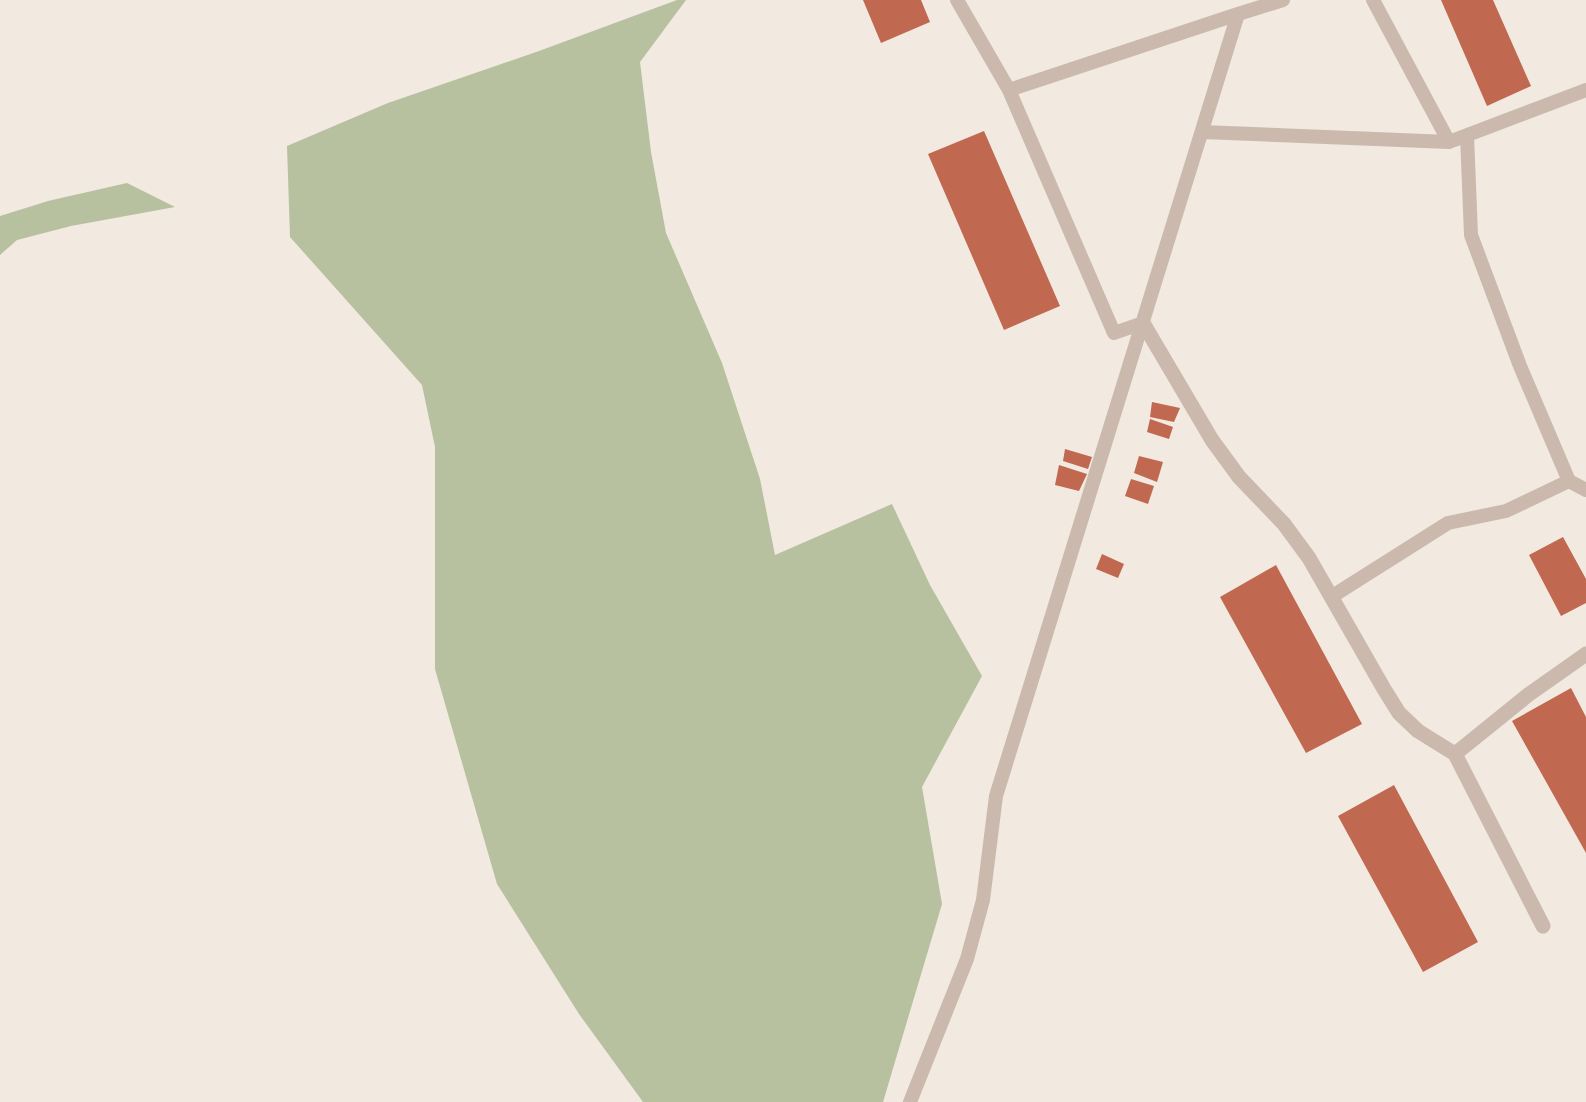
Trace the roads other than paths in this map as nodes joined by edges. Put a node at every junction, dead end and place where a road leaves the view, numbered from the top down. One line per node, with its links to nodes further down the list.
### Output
1 (957, 0): 5 (lane)
2 (1283, 0): 4 (lane)
3 (1374, 0): 9 (lane)
4 (1238, 14): 5 (lane); 7 (lane)
5 (1009, 90): 10 (lane)
6 (1586, 90): 8 (lane)
7 (1202, 132): 9 (lane); 10 (lane)
8 (1467, 136): 9 (lane); 11 (lane)
9 (1449, 142)
10 (1143, 323): 13 (street); 17 (lane)
11 (1569, 481): 12 (lane); 13 (lane)
12 (1586, 490)
13 (1331, 597): 15 (street)
14 (1586, 654): 15 (street)
15 (1455, 754): 16 (street)
16 (1543, 926)
17 (910, 1102)

